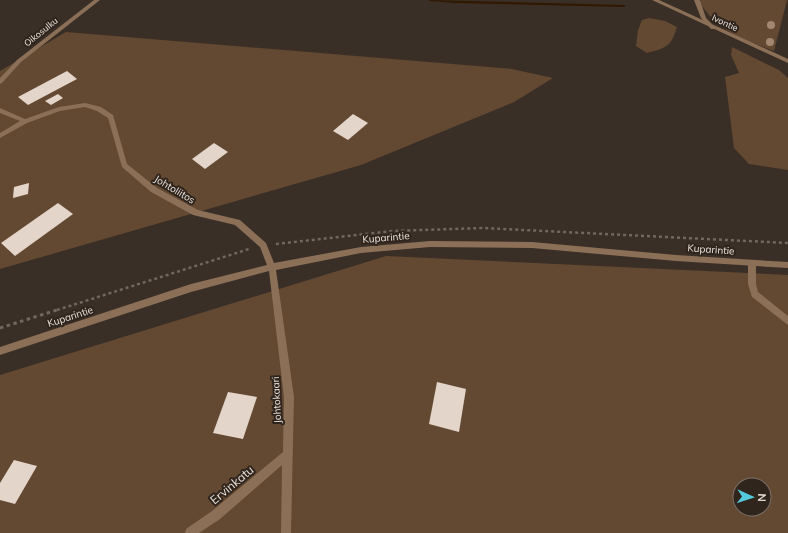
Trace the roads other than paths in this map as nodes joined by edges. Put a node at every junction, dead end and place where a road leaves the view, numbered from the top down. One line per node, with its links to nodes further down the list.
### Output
1 (97, 0): 6 (street, Oikosulku)
2 (655, 0): 4 (street, Ivontie)
3 (697, 0): 4 (street)
4 (713, 28): 5 (street, Ivontie)
5 (788, 61)
6 (0, 82)
7 (0, 110): 8 (street)
8 (25, 121): 9 (street, Johtoliitos); 12 (street, Johtoliitos)
9 (0, 136)
10 (752, 263): 11 (street, Kuparintie); 12 (street, Kuparintie); 13 (street)
11 (788, 265)
12 (272, 267): 14 (street, Kuparintie); 15 (street, Johtokaari)
13 (788, 321)
14 (0, 351)
15 (288, 454): 16 (street, Ervinkatu); 17 (street, Johtokaari)
16 (190, 533)
17 (286, 533)

